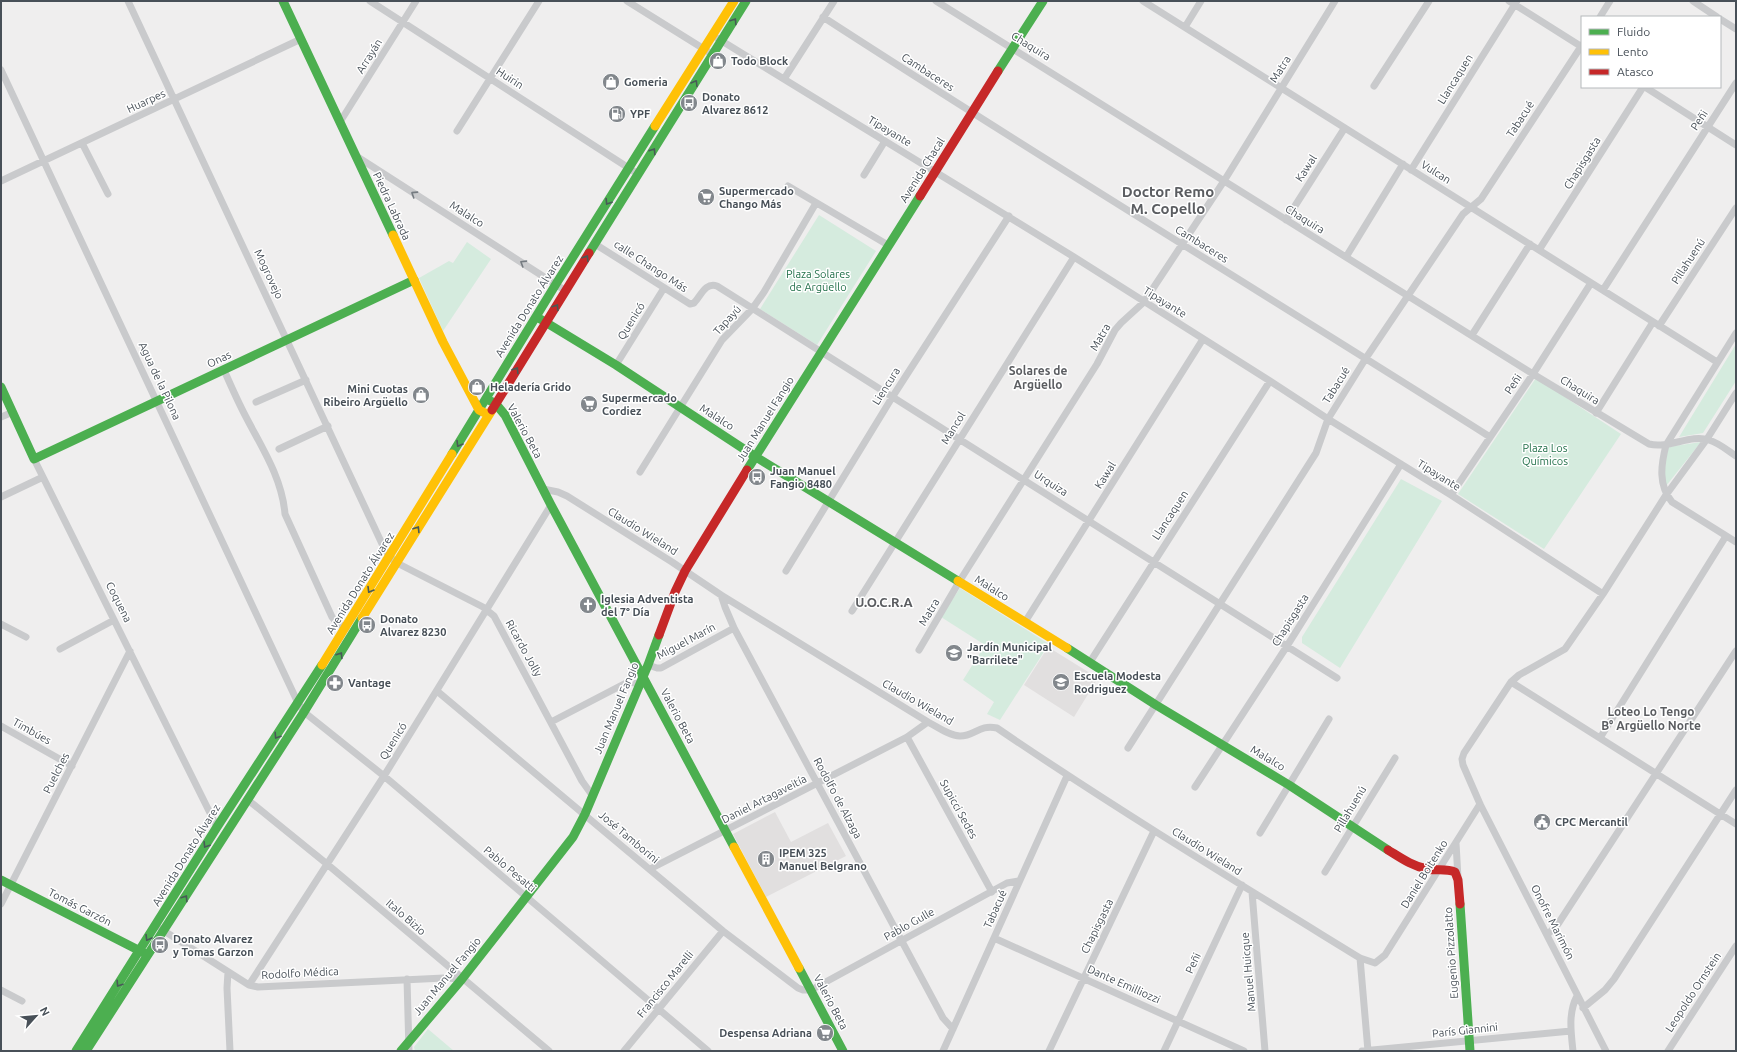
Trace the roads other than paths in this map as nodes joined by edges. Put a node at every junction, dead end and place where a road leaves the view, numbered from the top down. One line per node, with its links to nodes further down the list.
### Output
1 (128, 1): 42 (street, Mogrovejo)
2 (283, 1): 27 (main road, Piedra Labrada)
3 (370, 1): 23 (street, Huirin)
4 (416, 1): 23 (street, Arrayán)
5 (539, 1): 35 (street)
6 (627, 1): 31 (street)
7 (734, 1): 26 (main road, Avenida Donato Álvarez)
8 (746, 1): 28 (main road, Avenida Donato Álvarez, one-way to 8)
9 (834, 1): 21 (street)
10 (936, 1): 30 (street, Chaquira)
11 (1043, 1): 30 (main road, Avenida Chacal)
12 (1143, 1): 24 (street, Vulcan)
13 (1201, 1): 24 (street)
14 (1335, 1): 39 (street, Matra)
15 (1429, 1): 38 (street)
16 (1610, 1): 19 (street)
17 (1693, 1): 20 (street)
18 (1513, 2): 29 (street); 57 (street, Llancaquen)
19 (1601, 16)
20 (1716, 16)
21 (823, 17): 36 (street); 43 (street, Cambaceres)
22 (1721, 20): 25 (street)
23 (403, 22): 35 (street, Huirin); 44 (street, Arrayán)
24 (1185, 27): 39 (street, Vulcan)
25 (1736, 29)
26 (712, 35): 28 (street, Tipayante); 31 (main road, Avenida Donato Álvarez)
27 (301, 39): 42 (street, Huarpes); 44 (main road, Piedra Labrada)
28 (721, 40): 33 (main road, Avenida Donato Álvarez); 36 (street, Tipayante)
29 (1581, 46)
30 (1013, 48): 43 (main road, Avenida Chacal); 62 (street, Chaquira)
31 (703, 49): 33 (street); 45 (main road, Avenida Donato Álvarez)
32 (1581, 49): 66 (street, Tabacué)
33 (712, 54): 47 (main road, Avenida Donato Álvarez, one-way to 33)
34 (1, 70): 54 (street, Agua de la Pilona)
35 (490, 79): 49 (street); 56 (street, Huirin)
36 (784, 79): 50 (street, Tipayante)
37 (1736, 83): 46 (street, Peñi)
38 (1374, 86)
39 (1282, 88): 48 (street, Vulcan); 62 (street, Matra)
40 (1643, 88): 74 (street, Chapisgasta)
41 (1646, 88): 46 (street)
42 (174, 100): 51 (street, Huarpes); 92 (street, Mogrovejo)
43 (971, 113): 58 (main road, Avenida Chacal); 71 (street, Cambaceres)
44 (340, 122): 53 (main road, Piedra Labrada)
45 (658, 122): 47 (main road); 56 (main road, Avenida Donato Álvarez)
46 (1708, 127): 52 (street); 81 (street, Peñi)
47 (667, 128): 59 (main road, Avenida Donato Álvarez, one-way to 47)
48 (1344, 129): 55 (street, Vulcan); 69 (street, Kawal)
49 (457, 131)
50 (885, 141): 58 (street, Tipayante); 60 (street)
51 (82, 143): 54 (street, Huarpes); 64 (street)
52 (1736, 145)
53 (356, 156): 77 (main road, Piedra Labrada); 79 (street, Malalco, one-way to 53)
54 (44, 161): 61 (street, Huarpes); 105 (street, Agua de la Pilona)
55 (1403, 164): 57 (street, Vulcan); 76 (street)
56 (629, 168): 59 (street, Huirin); 79 (main road, Avenida Donato Álvarez, one-way to 79)
57 (1411, 170): 66 (street, Vulcan)
58 (936, 172): 68 (street, Tipayante); 73 (main road, Avenida Chacal)
59 (638, 174): 70 (main road, Avenida Donato Álvarez)
60 (864, 175)
61 (1, 181)
62 (1224, 181): 69 (street, Chaquira); 71 (street, Matra)
63 (788, 186): 65 (street)
64 (108, 194)
65 (816, 203): 73 (street); 85 (street, Tapayú)
66 (1471, 207): 72 (street, Vulcan); 83 (street, Tabacué)
67 (1736, 208): 88 (street, Pillahuenú)
68 (1009, 216): 75 (street, Tipayante); 103 (street, Liencura)
69 (1286, 220): 76 (street, Chaquira)
70 (595, 244): 80 (street, calle Chango Más); 82 (main road, Avenida Donato Álvarez, one-way to 70)
71 (1182, 244): 84 (street, Matra); 94 (street, Cambaceres)
72 (1530, 244): 74 (street, Vulcan); 90 (street)
73 (888, 246): 93 (main road, Avenida Chacal)
74 (1540, 250): 78 (street, Vulcan)
75 (1074, 257): 84 (street, Tipayante); 117 (street, Mancol)
76 (1346, 257): 83 (street, Chaquira)
77 (414, 280): 92 (main road, Onas); 109 (main road, Piedra Labrada)
78 (1591, 283): 81 (street, Vulcan); 98 (street, Peñi)
79 (556, 284): 82 (street, Malalco); 86 (main road, Avenida Donato Álvarez)
80 (664, 288): 85 (street, calle Chango Más); 96 (street, Quenicó)
81 (1603, 290): 88 (street, Vulcan)
82 (566, 291): 87 (main road, Avenida Donato Álvarez, one-way to 82)
83 (1408, 296): 90 (street, Chaquira); 94 (street, Tabacué)
84 (1144, 302): 91 (street, Tipayante); 127 (street, Matra)
85 (752, 309): 93 (street, Urquiza); 108 (street, Tapayú)
86 (536, 317): 87 (main road, Malalco); 104 (main road, Avenida Donato Álvarez)
87 (546, 322): 96 (main road, Malalco); 107 (main road, Avenida Donato Álvarez, one-way to 87)
88 (1656, 324): 95 (street, Vulcan); 111 (street, Pillahuenú)
89 (1736, 333): 95 (street)
90 (1472, 335): 98 (street, Chaquira)
91 (1203, 339): 100 (street, Tipayante); 134 (street, Kawal)
92 (287, 340): 97 (main road, Onas); 99 (street, Mogrovejo)
93 (821, 352): 103 (street, Urquiza); 122 (main road, Juan Manuel Fangio)
94 (1366, 358): 114 (street, Tabacué); 116 (street, Cambaceres)
95 (1717, 362): 119 (street)
96 (616, 365): 108 (main road, Malalco)
97 (224, 370): 105 (main road, Onas); 151 (street)
98 (1533, 374): 111 (street, Chaquira); 116 (street, Peñi)
99 (306, 380): 106 (street); 115 (street, Mogrovejo)
100 (1270, 381): 114 (street, Tipayante); 139 (street, Llancaquen)
101 (1, 387): 110 (main road, Coquena)
102 (1736, 393): 118 (street)
103 (893, 396): 117 (street, Urquiza); 132 (street, Liencura)
104 (486, 399): 107 (main road, Valerio Beta); 109 (main road, Avenida Donato Álvarez)
105 (158, 402): 123 (main road, Onas); 166 (street, Agua de la Pilona)
106 (256, 402)
107 (495, 403): 112 (main road, Avenida Donato Álvarez); 128 (main road, Valerio Beta)
108 (681, 408): 122 (main road, Malalco); 125 (street, Tapayú)
109 (479, 410): 112 (main road); 138 (main road, Avenida Donato Álvarez, one-way to 138)
110 (12, 412): 113 (street); 123 (main road, Coquena)
111 (1596, 412): 119 (street, Chaquira)
112 (489, 414): 138 (main road, Avenida Donato Álvarez, one-way to 112)
113 (1, 417)
114 (1328, 419): 124 (street, Tipayante); 145 (street, Tabacué)
115 (328, 426): 120 (street); 138 (street, Mogrovejo)
116 (1490, 437): 129 (street, Peñi)
117 (960, 438): 127 (street, Urquiza); 136 (street, Mancol)
118 (1707, 439): 119 (street, Chaquira); 121 (street); 130 (street)
119 (1666, 445): 130 (street)
120 (278, 449)
121 (1736, 456)
122 (756, 457): 132 (main road, Malalco); 140 (main road, Juan Manuel Fangio)
123 (34, 459): 126 (street, Coquena)
124 (1401, 464): 129 (street, Tipayante); 154 (street, Chapisgasta)
125 (640, 472)
126 (43, 477): 131 (street); 148 (street, Coquena)
127 (1024, 479): 134 (street, Urquiza); 142 (street, Matra)
128 (543, 489): 133 (main road, Valerio Beta); 140 (street, Claudio Wieland)
129 (1451, 495): 143 (street, Tipayante)
130 (1666, 495): 135 (street); 143 (street)
131 (1, 497)
132 (828, 501): 136 (main road, Malalco); 141 (street, Liencura)
133 (551, 505): 146 (street, Quenicó); 161 (main road, Valerio Beta)
134 (1089, 521): 139 (street, Urquiza); 149 (street, Kawal)
135 (1726, 536): 137 (street); 174 (street)
136 (895, 542): 142 (main road, Malalco); 147 (street, Mancol)
137 (1736, 542)
138 (393, 560): 146 (street, Ricardo Jolly); 151 (main road, Avenida Donato Álvarez, one-way to 151); 168 (main road, Avenida Donato Álvarez, one-way to 138)
139 (1154, 562): 145 (street, Urquiza); 159 (street, Llancaquen)
140 (685, 571): 144 (street, Claudio Wieland); 160 (main road, Juan Manuel Fangio)
141 (786, 571)
142 (960, 582): 149 (main road, Malalco); 156 (street, Matra)
143 (1603, 594): 163 (street)
144 (721, 595): 152 (street, Rodolfo de Alzaga); 171 (street, Claudio Wieland)
145 (1219, 604): 154 (street, Urquiza); 167 (street, Tabacué)
146 (487, 609): 165 (street, Quenicó); 170 (street, Ricardo Jolly)
147 (852, 611)
148 (114, 620): 155 (street); 157 (street, Coquena)
149 (1025, 622): 159 (main road, Malalco)
150 (1, 624): 153 (street)
151 (346, 628): 166 (main road, Avenida Donato Álvarez)
152 (734, 628): 160 (street, Miguel Marín); 182 (street, Rodolfo de Alzaga)
153 (26, 637)
154 (1287, 646): 162 (street, Urquiza); 175 (street, Chapisgasta)
155 (60, 649)
156 (919, 650)
157 (130, 651): 178 (street, Puelches); 193 (street, Coquena)
158 (1736, 652): 179 (street)
159 (1090, 662): 167 (main road, Malalco)
160 (648, 665): 161 (main road, Juan Manuel Fangio)
161 (643, 675): 164 (main road, Juan Manuel Fangio); 194 (main road, Valerio Beta)
162 (1337, 678)
163 (1511, 682): 174 (street); 188 (street, Onofre Marimón)
164 (639, 684): 170 (street); 186 (main road, Juan Manuel Fangio)
165 (437, 691): 180 (street, Quenicó); 189 (street, José Tamborini)
166 (298, 703): 168 (street, Pablo Pesatti); 193 (main road, Avenida Donato Álvarez, one-way to 193)
167 (1156, 705): 175 (main road, Malalco); 176 (street, Tabacué)
168 (304, 712): 180 (street, Pablo Pesatti); 187 (main road, Avenida Donato Álvarez)
169 (1329, 719): 183 (street)
170 (552, 722): 186 (street, Ricardo Jolly)
171 (928, 722): 173 (street, Daniel Artagaveitía); 181 (street, Claudio Wieland)
172 (1, 726): 178 (street, Timbúes)
173 (907, 737): 182 (street, Daniel Artagaveitía); 207 (street, Supicci Sedes)
174 (1600, 738): 179 (street)
175 (1222, 745): 183 (main road, Malalco); 184 (street, Chapisgasta)
176 (1128, 748)
177 (1395, 758): 192 (street, Pillahuenú)
178 (72, 766): 205 (street, Puelches)
179 (1657, 774): 190 (street); 214 (street)
180 (384, 776): 198 (street, Quenicó); 209 (street, Pablo Pesatti)
181 (1067, 776): 195 (street, Claudio Wieland); 204 (street, Tabacué)
182 (818, 783): 194 (street, Daniel Artagaveitía); 216 (street, Rodolfo de Alzaga)
183 (1289, 785): 192 (main road, Malalco); 196 (street)
184 (1195, 787)
185 (1736, 790): 190 (street)
186 (592, 795): 189 (main road, Juan Manuel Fangio)
187 (248, 800): 198 (street, Italo Bizio); 212 (main road, Avenida Donato Álvarez, one-way to 187)
188 (1480, 804): 197 (street, Daniel Boitenko); 214 (street, Onofre Marimón)
189 (585, 814): 199 (street, José Tamborini); 209 (main road, Juan Manuel Fangio)
190 (1721, 814): 191 (street); 230 (street)
191 (1736, 824)
192 (1353, 825): 200 (main road, Malalco); 201 (street, Pillahuenú)
193 (217, 827): 211 (main road, Avenida Donato Álvarez, one-way to 211)
194 (726, 831): 199 (street, Daniel Artagaveitía); 227 (main road, Valerio Beta)
195 (1154, 831): 206 (street, Claudio Wieland); 222 (street, Chapisgasta)
196 (1260, 833)
197 (1456, 842): 200 (street, Daniel Boitenko); 203 (street)
198 (328, 864): 224 (street, Italo Bizio); 225 (street, Quenicó)
199 (650, 869): 213 (street, José Tamborini)
200 (1438, 870): 203 (main road); 219 (street, Daniel Boitenko)
201 (1326, 872)
202 (1, 880): 205 (main road, Tomás Garzón)
203 (1458, 880): 236 (main road, Eugenio Pizzolatto)
204 (1019, 881): 207 (street, Pablo Gulle); 215 (street, Tabacué)
205 (11, 885): 210 (street, Puelches); 218 (main road, Tomás Garzón)
206 (1242, 885): 208 (street, Claudio Wieland); 232 (street, Peñi)
207 (992, 892): 216 (street, Pablo Gulle)
208 (1252, 892): 220 (street, Claudio Wieland); 250 (street, Manuel Huicque)
209 (526, 897): 224 (main road, Juan Manuel Fangio); 231 (street, Pablo Pesatti)
210 (1, 904)
211 (156, 925): 212 (street, Rodolfo Médica); 218 (main road, Avenida Donato Álvarez, one-way to 218)
212 (164, 930): 218 (main road, Avenida Donato Álvarez); 221 (street, Rodolfo Médica)
213 (723, 931): 227 (street, José Tamborini); 231 (street, Francisco Marelli)
214 (1547, 935): 228 (street, Onofre Marimón)
215 (994, 938): 222 (street, Dante Emilliozzi); 233 (street, Tabacué)
216 (902, 941): 227 (street, Pablo Gulle); 233 (street, Rodolfo de Alzaga)
217 (1736, 946): 256 (street, Leopoldo Ornstein)
218 (144, 953): 237 (main road, Avenida Donato Álvarez, one-way to 237); 238 (main road, Avenida Donato Álvarez)
219 (1385, 955): 220 (street, Claudio Wieland)
220 (1360, 958): 252 (street)
221 (228, 972): 225 (street, Rodolfo Médica); 239 (street)
222 (1084, 978): 232 (street, Dante Emilliozzi); 247 (street, Chapisgasta)
223 (407, 979): 224 (street, Rodolfo Médica); 225 (street, Rodolfo Médica); 235 (street)
224 (462, 979): 235 (main road, Juan Manuel Fangio); 242 (street, Italo Bizio)
225 (249, 985)
226 (1, 990): 229 (street)
227 (811, 990): 245 (main road, Valerio Beta)
228 (1578, 996): 230 (street, Onofre Marimón); 234 (street)
229 (22, 1001)
230 (1584, 1008): 255 (street, Onofre Marimón)
231 (659, 1009): 243 (street, Francisco Marelli); 244 (street, Pablo Pesatti)
232 (1178, 1021): 248 (street, Peñi); 249 (street, Dante Emilliozzi)
233 (953, 1029): 246 (street, Tabacué)
234 (1571, 1030): 236 (street, París Giannini); 254 (street)
235 (408, 1041): 240 (main road, Juan Manuel Fangio); 241 (street)
236 (1470, 1041): 252 (street, París Giannini); 253 (main road, Eugenio Pizzolatto)
237 (76, 1051)
238 (86, 1051)
239 (230, 1051)
240 (401, 1051)
241 (410, 1051)
242 (549, 1051)
243 (624, 1051)
244 (708, 1051)
245 (843, 1051)
246 (943, 1051)
247 (1049, 1051)
248 (1164, 1051)
249 (1244, 1051)
250 (1266, 1051)
251 (1362, 1051): 252 (street, París Giannini)
252 (1368, 1051)
253 (1470, 1051)
254 (1573, 1051)
255 (1606, 1051)
256 (1668, 1051)

